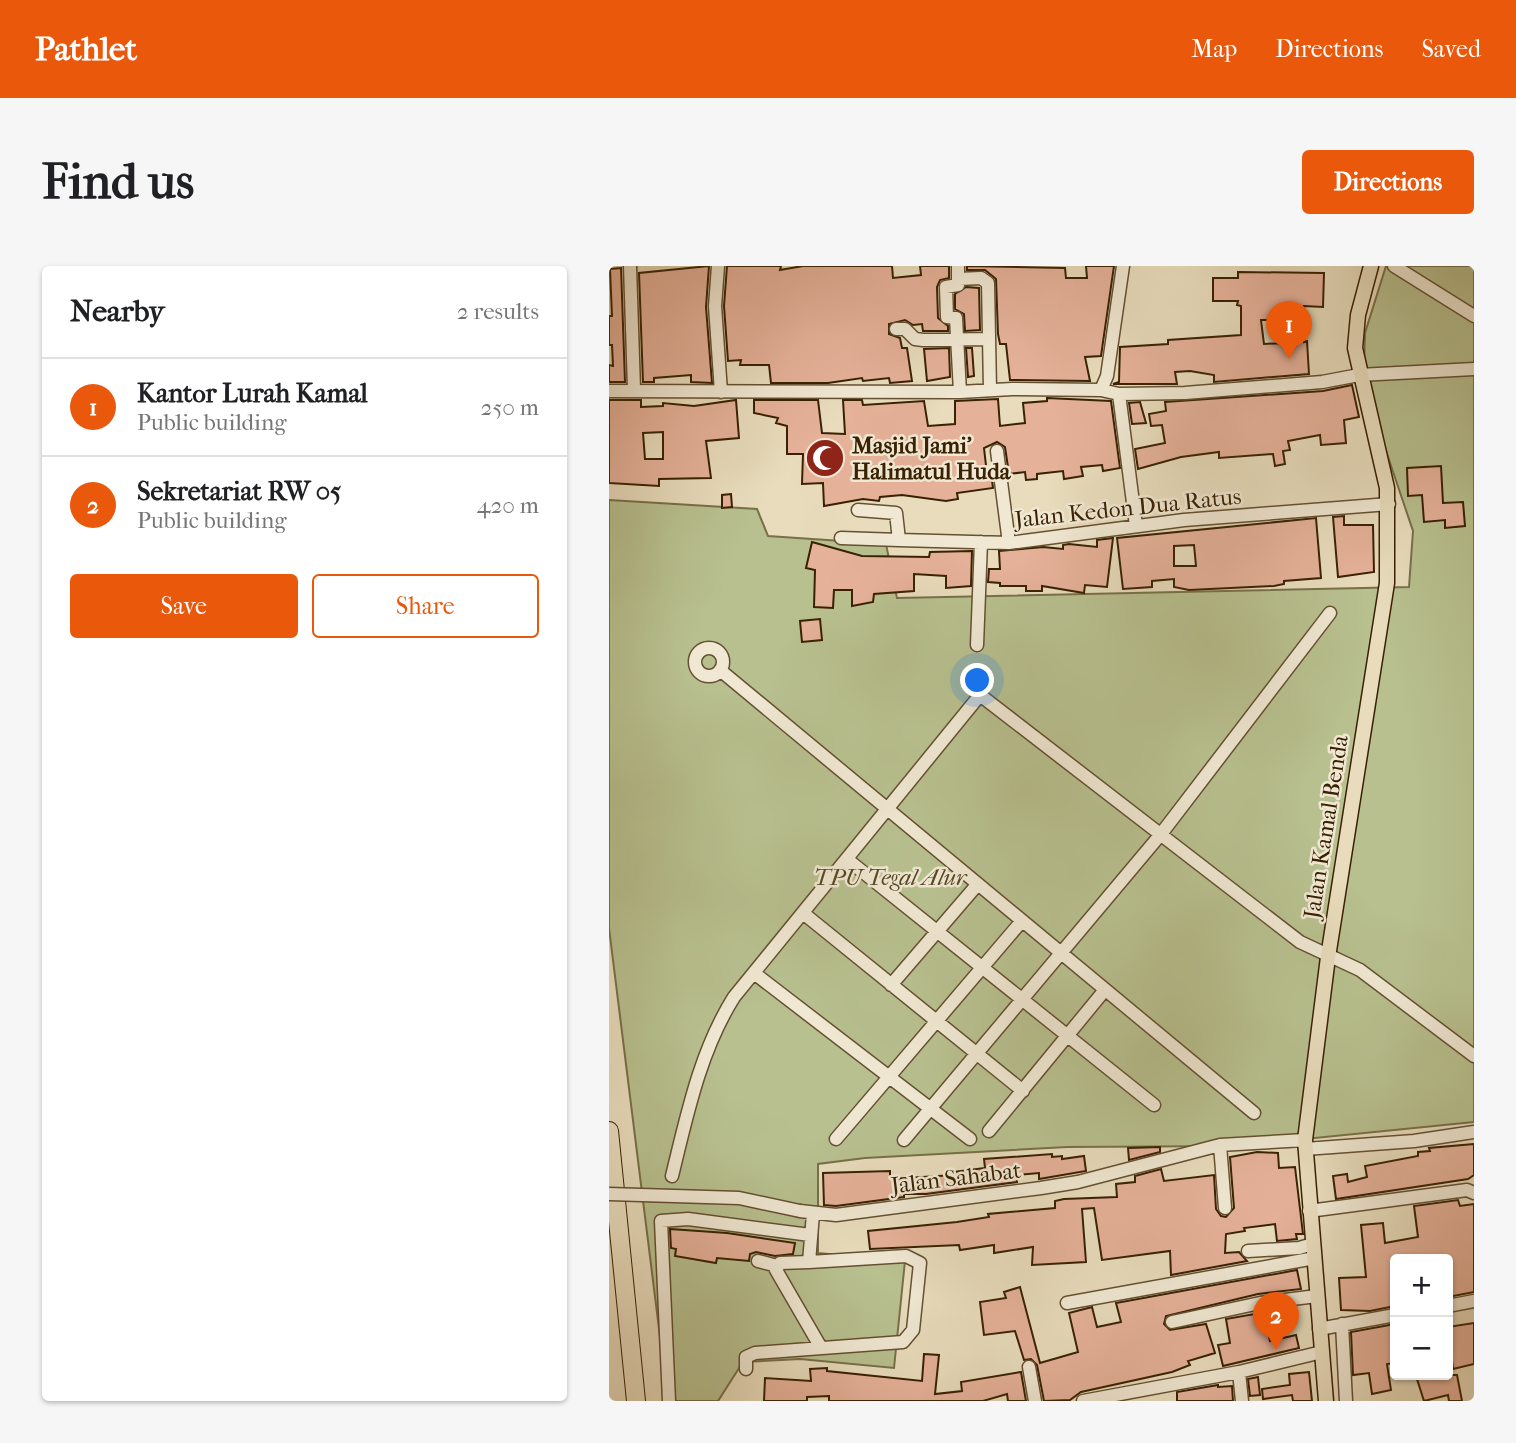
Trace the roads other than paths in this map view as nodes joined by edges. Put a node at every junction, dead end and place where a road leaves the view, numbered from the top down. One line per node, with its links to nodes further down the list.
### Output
1 (630, 266): 13 (street)
2 (718, 266): 17 (street)
3 (1123, 266): 15 (street)
4 (1371, 266): 12 (main road, Jalan Kamal Benda)
5 (1394, 266): 7 (street)
6 (958, 273): 9 (street); 10 (street)
7 (1474, 316)
8 (896, 329): 10 (street)
9 (988, 339): 10 (street); 14 (street)
10 (955, 341): 18 (street)
11 (1474, 369): 12 (street)
12 (1366, 374): 19 (street); 21 (main road, Jalan Kamal Benda)
13 (634, 389): 16 (street); 17 (street)
14 (990, 390): 15 (street); 18 (street)
15 (1101, 390): 19 (street)
16 (609, 391)
17 (721, 392): 18 (street)
18 (960, 392)
19 (1119, 394): 23 (street)
20 (997, 451): 27 (street)
21 (1389, 504): 23 (street, Jalan Kedon Dua Ratus); 39 (main road, Jalan Kamal Benda)
22 (858, 510): 25 (street)
23 (1136, 526): 27 (street, Jalan Kedon Dua Ratus)
24 (841, 538): 25 (street, Jalan Kedon Dua Ratus)
25 (899, 540): 26 (street, Jalan Kedon Dua Ratus)
26 (981, 542): 27 (street, Jalan Kedon Dua Ratus); 29 (street)
27 (1009, 543)
28 (1330, 613): 32 (street)
29 (977, 645)
30 (720, 670): 31 (street)
31 (888, 810): 32 (street); 33 (street); 34 (street)
32 (1161, 834): 38 (street); 39 (street)
33 (848, 860): 35 (street); 37 (street)
34 (977, 885): 36 (street); 37 (street)
35 (803, 913): 41 (street); 42 (street)
36 (1021, 922): 38 (street); 40 (street)
37 (937, 931): 40 (street); 42 (street)
38 (1061, 956): 43 (street); 44 (street)
39 (1338, 961): 48 (street); 61 (main road, Jalan Kamal Benda)
40 (982, 967): 44 (street); 45 (street)
41 (754, 973): 49 (street); 62 (street)
42 (891, 985): 45 (street)
43 (1104, 991): 46 (street); 53 (street)
44 (1024, 1001): 46 (street); 47 (street)
45 (936, 1022): 47 (street); 49 (street)
46 (1068, 1036): 50 (street); 51 (street)
47 (978, 1056): 50 (street); 52 (street)
48 (1474, 1056)
49 (888, 1077): 52 (street); 57 (street)
50 (1023, 1091): 55 (street)
51 (1154, 1105)
52 (931, 1109): 58 (street); 59 (street)
53 (1254, 1113)
54 (609, 1131): 86 (highway)
55 (989, 1131)
56 (1474, 1132): 61 (street, Jalan Sahabat)
57 (836, 1139)
58 (970, 1139)
59 (904, 1140)
60 (1220, 1145): 61 (street, Jalan Sahabat); 65 (street); 67 (street, Jalan Sahabat)
61 (1312, 1146): 66 (main road, Jalan Kamal Benda)
62 (671, 1176)
63 (1474, 1193): 66 (street)
64 (609, 1194): 67 (street, Jalan Sahabat, bridge)
65 (1225, 1208)
66 (1317, 1210): 70 (main road, Jalan Kamal Benda)
67 (813, 1214): 68 (street)
68 (810, 1235): 72 (street); 87 (street)
69 (1248, 1251): 70 (street)
70 (1314, 1251): 74 (main road, Jalan Kamal Benda); 76 (street)
71 (758, 1261): 73 (street)
72 (809, 1262): 73 (street); 81 (street)
73 (777, 1266): 81 (street)
74 (1317, 1296): 79 (street); 80 (main road, Jalan Kamal Benda)
75 (1474, 1301): 77 (street)
76 (1067, 1303)
77 (1453, 1305)
78 (1390, 1316): 80 (street)
79 (1172, 1322)
80 (1331, 1326): 82 (main road, Jalan Kamal Benda); 92 (street)
81 (820, 1346): 84 (street)
82 (1322, 1352): 85 (street); 91 (main road, Jalan Kamal Benda)
83 (1029, 1367): 88 (street)
84 (747, 1369)
85 (1239, 1372): 89 (street); 90 (street)
86 (636, 1401)
87 (669, 1401)
88 (1035, 1401)
89 (1083, 1401)
90 (1242, 1401)
91 (1326, 1401)
92 (1346, 1401)

